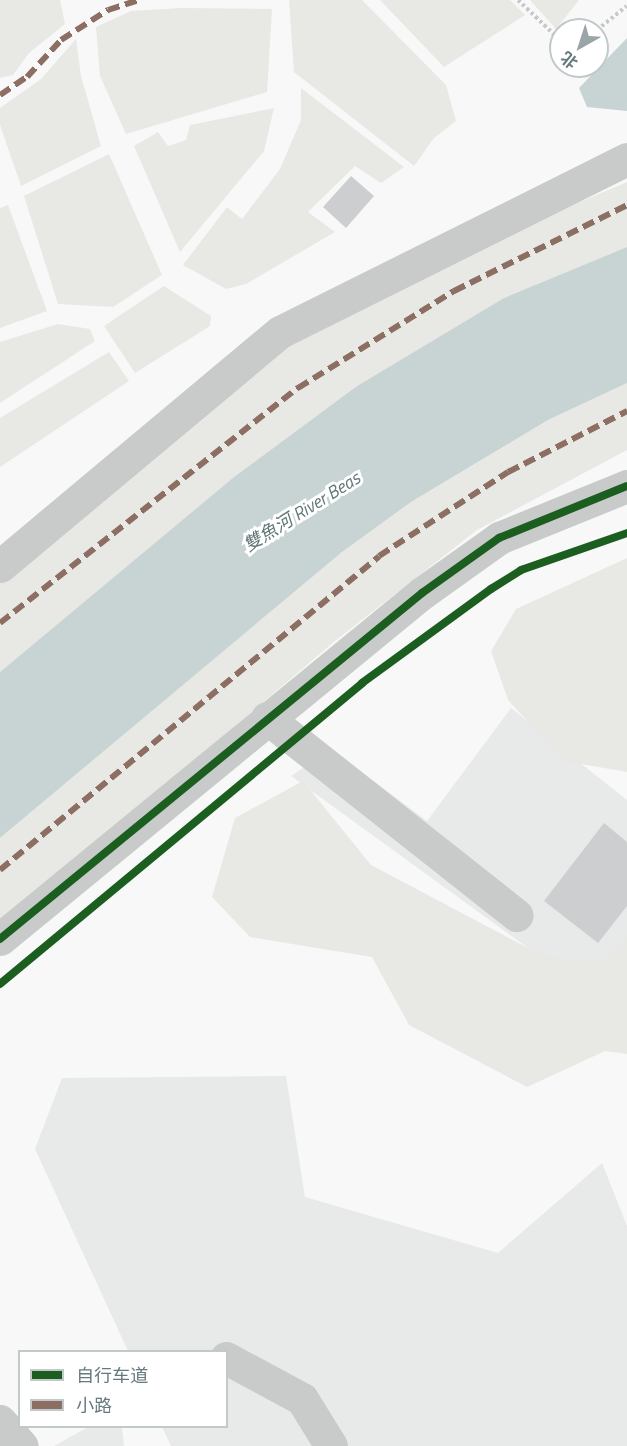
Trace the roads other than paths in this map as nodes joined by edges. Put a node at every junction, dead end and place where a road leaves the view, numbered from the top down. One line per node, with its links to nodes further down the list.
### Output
1 (627, 159): 3 (street)
2 (627, 486): 4 (street)
3 (0, 566)
4 (267, 718): 5 (street); 6 (street)
5 (516, 915)
6 (0, 939)
7 (228, 1359): 10 (street)
8 (0, 1421): 9 (street)
9 (22, 1446)
10 (331, 1446)

